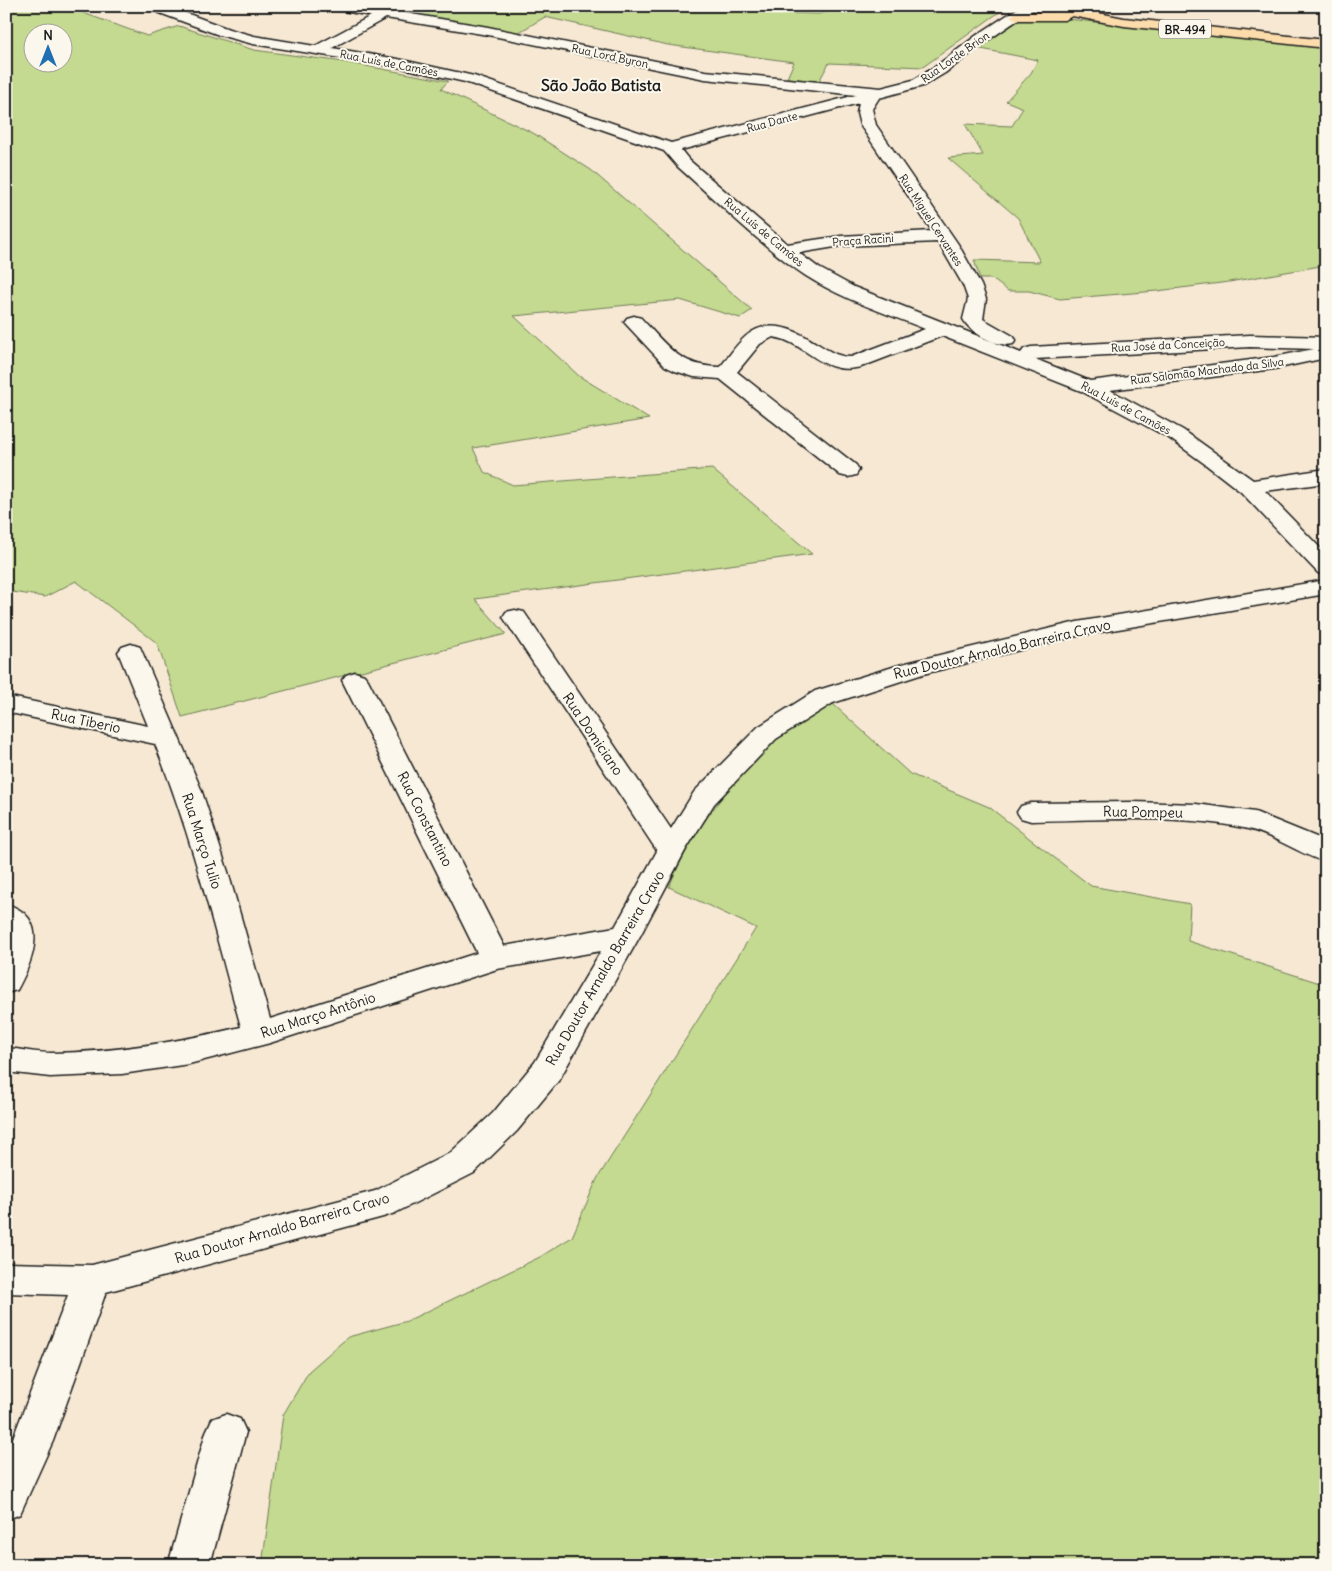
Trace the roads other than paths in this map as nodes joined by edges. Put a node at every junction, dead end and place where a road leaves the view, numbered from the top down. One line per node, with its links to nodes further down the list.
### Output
1 (154, 6): 9 (street, Rua Luís de Camões)
2 (338, 6): 5 (street, Rua Lord Byron)
3 (1031, 6): 6 (street, Rua Lorde Brion)
4 (1045, 6): 7 (highway, BR-494)
5 (384, 14): 9 (street); 10 (street, Rua Lord Byron)
6 (1017, 16): 7 (highway); 10 (street, Rua Lorde Brion)
7 (1086, 16): 8 (highway, BR-494)
8 (1326, 44)
9 (318, 50): 13 (street, Rua Luís de Camões)
10 (878, 94): 11 (street, Rua Dante); 12 (street)
11 (827, 107): 12 (street); 13 (street, Rua Dante)
12 (863, 115): 14 (street, Rua Miguel Cervantes)
13 (670, 148): 15 (street, Rua Luís de Camões)
14 (943, 236): 15 (street, Praça Racini); 19 (street, Rua Miguel Cervantes)
15 (783, 250): 17 (street, Rua Luís de Camões)
16 (634, 322): 20 (street)
17 (942, 329): 20 (street); 21 (street, Rua Luís de Camões)
18 (1325, 351): 19 (street, Rua José da Conceição); 21 (street, Rua Salomão Machado da Silva)
19 (1031, 353): 21 (street, Rua Miguel Cervantes)
20 (725, 373): 22 (street)
21 (1088, 387): 24 (street, Rua Luís de Camões)
22 (848, 470)
23 (1326, 476): 24 (street)
24 (1250, 487): 25 (street, Rua Luís de Camões)
25 (1326, 568)
26 (1326, 588): 35 (street, Rua Doutor Arnaldo Barreira Cravo)
27 (515, 617): 35 (street, Rua Domiciano)
28 (131, 652): 31 (street, Rua Março Tulio)
29 (355, 680): 39 (street, Rua Constantino)
30 (6, 704): 31 (street, Rua Tiberio)
31 (166, 738): 41 (street, Rua Março Tulio)
32 (1031, 812): 33 (street, Rua Pompeu)
33 (1255, 821): 34 (street, Rua Pompeu); 36 (street, Rua Pompeu)
34 (1326, 837)
35 (670, 851): 38 (street, Rua Doutor Arnaldo Barreira Cravo)
36 (1326, 852)
37 (6, 914): 40 (street)
38 (625, 936): 39 (street, Rua Março Antônio); 44 (street, Rua Doutor Arnaldo Barreira Cravo)
39 (495, 958): 41 (street, Rua Março Antônio)
40 (6, 982)
41 (259, 1035): 42 (street, Rua Março Antônio)
42 (6, 1060)
43 (6, 1278): 44 (street, Rua Doutor Arnaldo Barreira Cravo)
44 (92, 1280): 46 (street)
45 (226, 1432): 47 (street)
46 (6, 1501)
47 (189, 1565)

